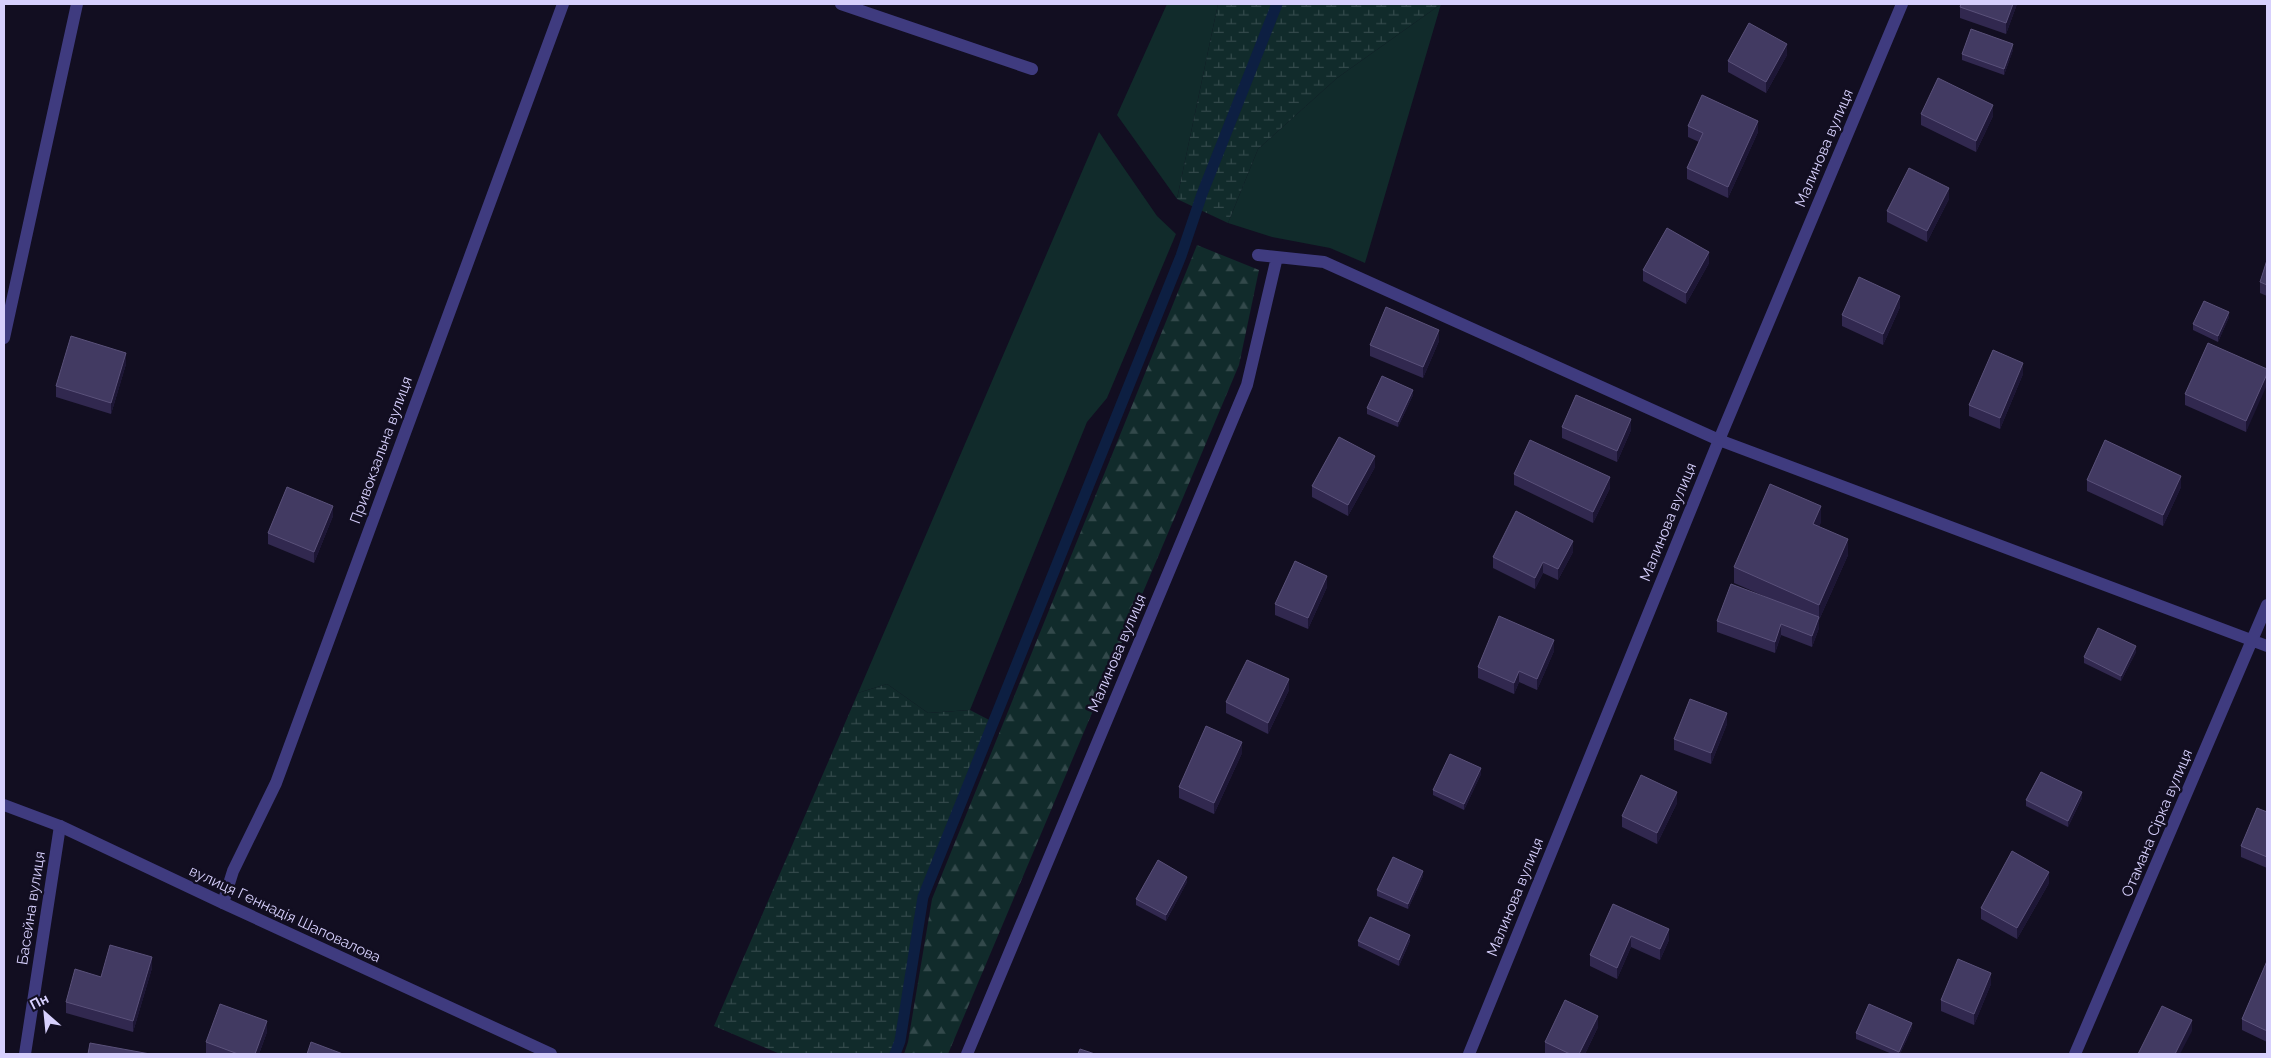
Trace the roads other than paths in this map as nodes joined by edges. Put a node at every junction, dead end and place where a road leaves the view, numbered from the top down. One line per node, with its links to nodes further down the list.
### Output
1 (78, 4): 8 (street)
2 (563, 4): 15 (street, Привокзальна вулиця)
3 (841, 4): 5 (street)
4 (1902, 4): 9 (street, Малинова вулиця)
5 (1032, 69)
6 (1258, 255): 7 (street)
7 (1277, 257): 9 (street); 18 (street, Малинова вулиця)
8 (4, 338)
9 (1719, 440): 11 (street); 19 (street, Малинова вулиця)
10 (2267, 605): 11 (street, Отамана Сірка вулиця)
11 (2252, 641): 12 (street); 20 (street, Отамана Сірка вулиця)
12 (2267, 646)
13 (4, 805): 14 (street, вулиця Геннадія Шаповалова)
14 (60, 826): 15 (street, вулиця Геннадія Шаповалова); 16 (street, Басейна вулиця)
15 (223, 904): 17 (street, вулиця Геннадія Шаповалова)
16 (25, 1054)
17 (552, 1054)
18 (967, 1054)
19 (1468, 1054)
20 (2076, 1054)

